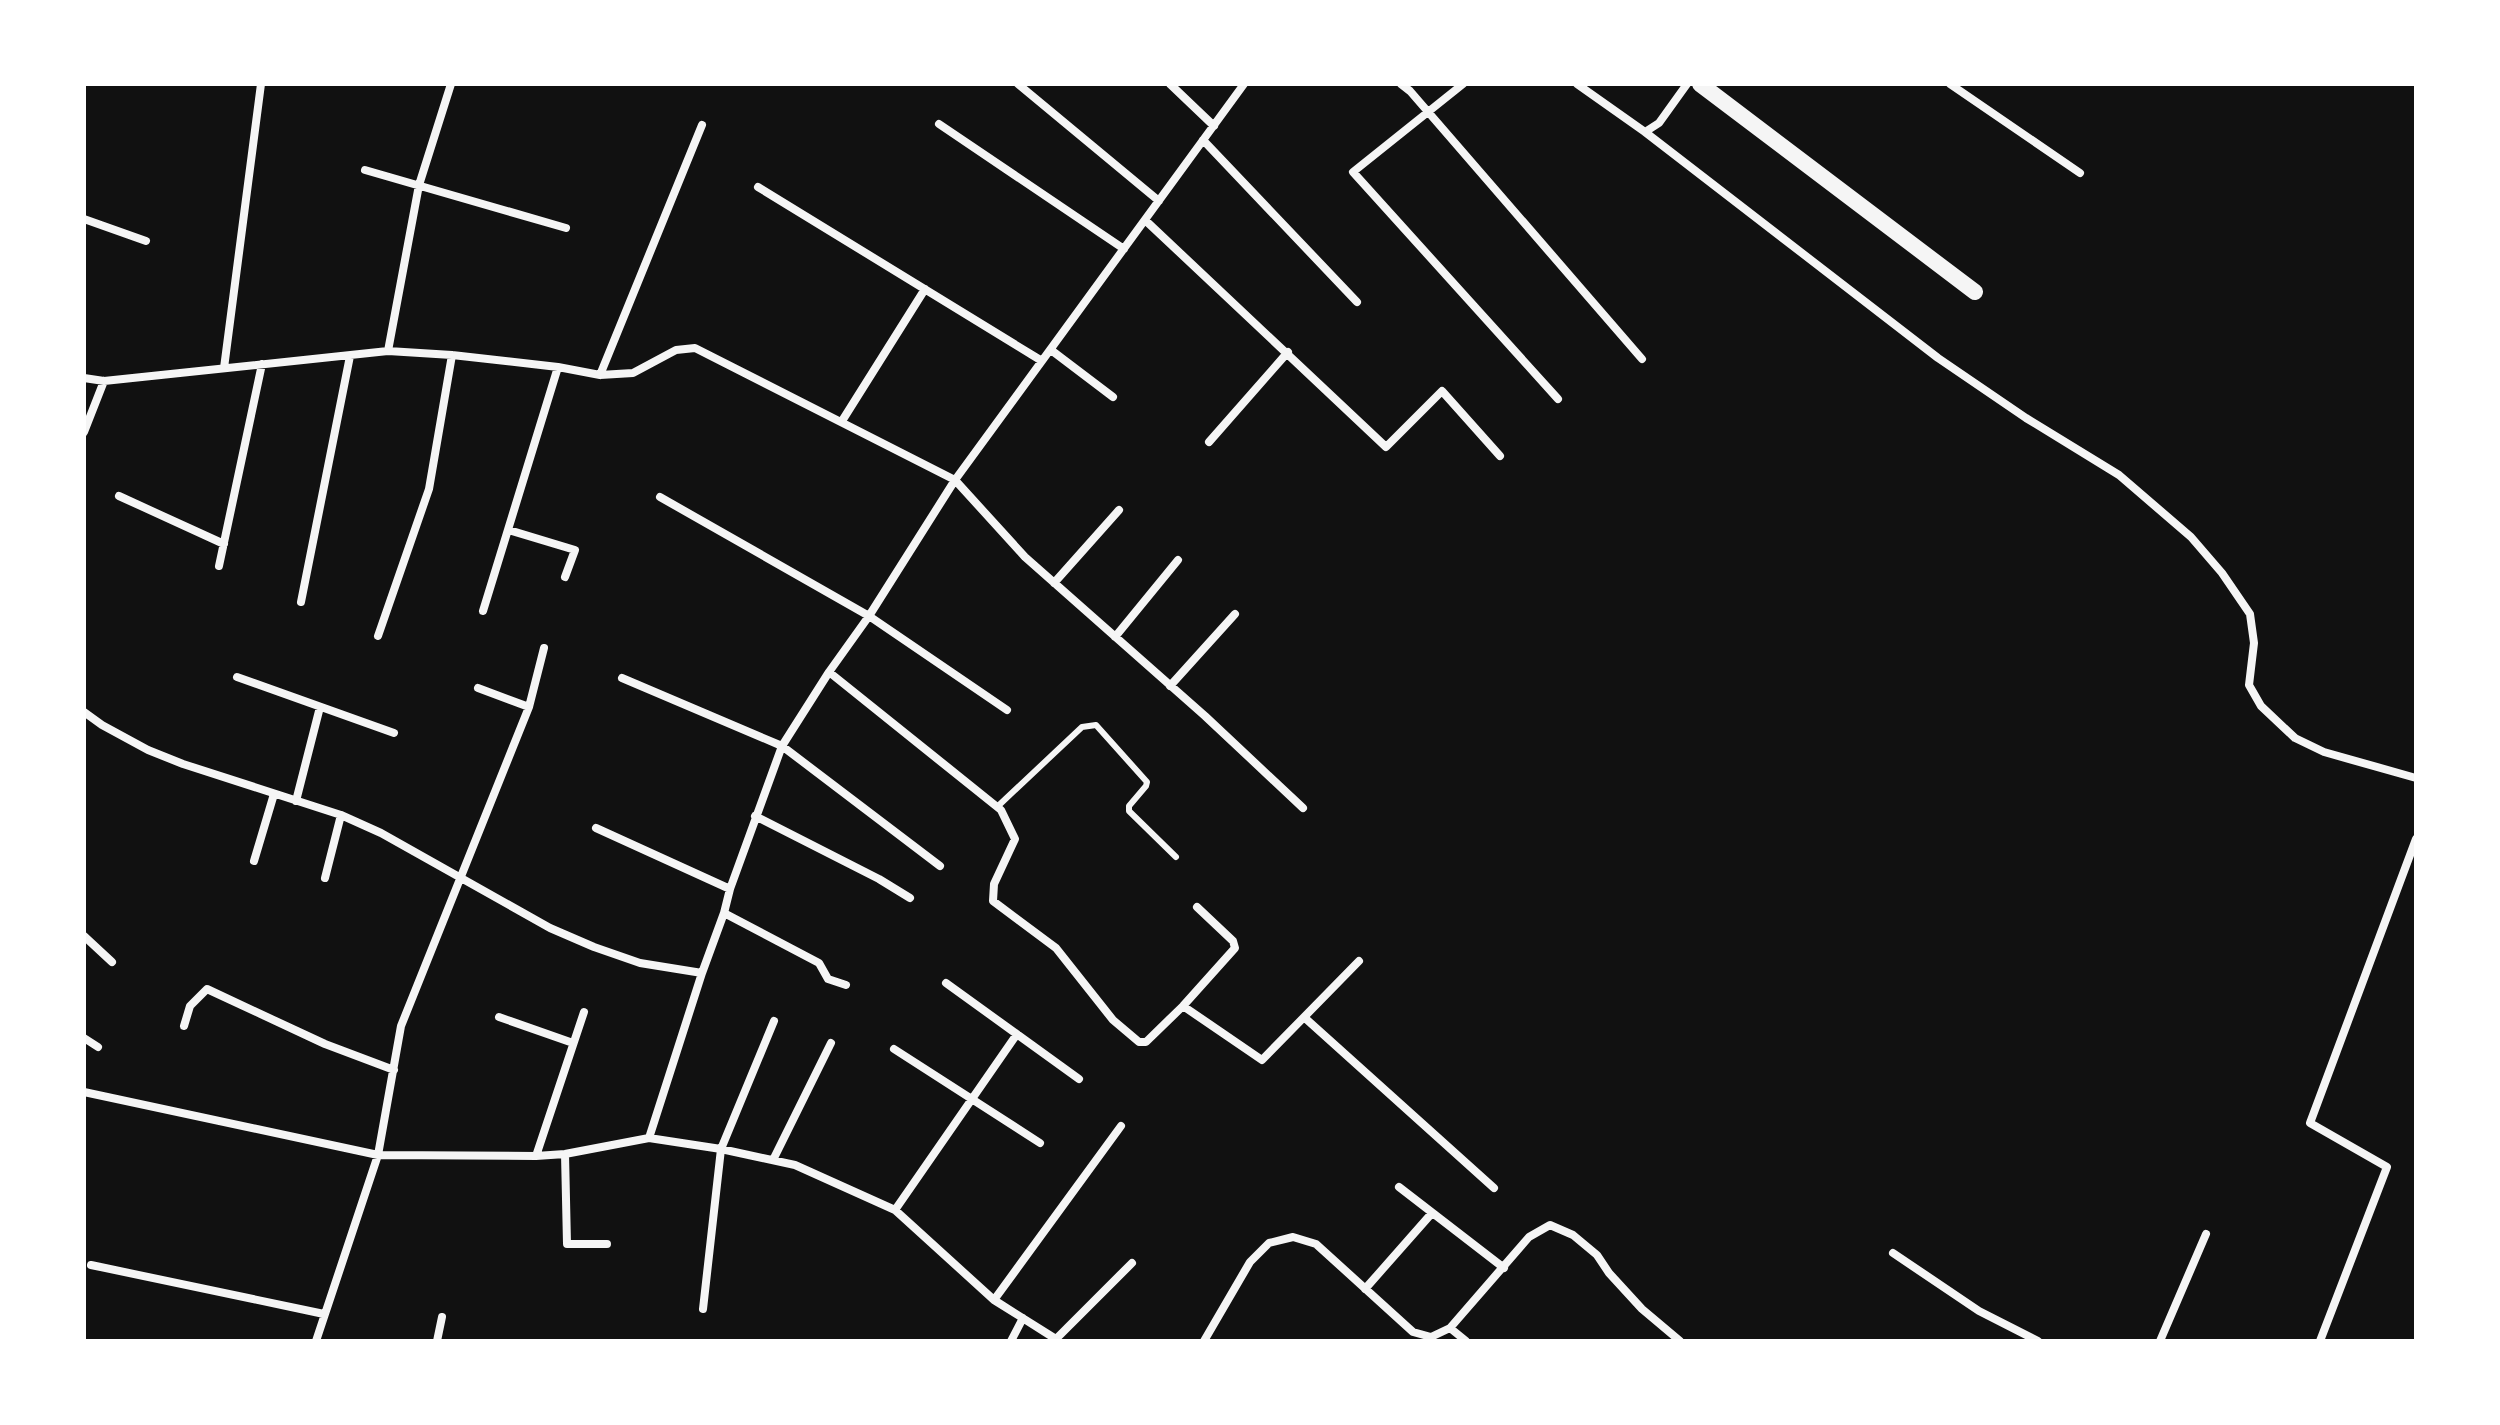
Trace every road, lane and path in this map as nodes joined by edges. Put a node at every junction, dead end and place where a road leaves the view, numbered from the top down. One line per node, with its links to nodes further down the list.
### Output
1 (261, 84): 40 (street)
2 (451, 84): 20 (street)
3 (1018, 84): 22 (street)
4 (1170, 84): 15 (street)
5 (1244, 84): 15 (street)
6 (1401, 84): 12 (street)
7 (1463, 84): 12 (street)
8 (1577, 84): 16 (street)
9 (1687, 84): 16 (street)
10 (1700, 84): 29 (main road)
11 (1950, 84): 19 (street)
12 (1427, 111): 36 (street); 45 (street)
13 (939, 124): 27 (street)
14 (702, 125): 41 (street)
15 (1214, 126): 17 (street)
16 (1645, 132): 78 (street)
17 (1203, 140): 22 (street); 30 (street)
18 (365, 170): 20 (street)
19 (2080, 173)
20 (419, 185): 25 (street); 32 (street)
21 (758, 187): 28 (street)
22 (1159, 201): 23 (street)
23 (1145, 220): 27 (street); 33 (street)
24 (85, 221): 26 (street)
25 (566, 228)
26 (146, 241)
27 (1124, 249): 31 (street)
28 (925, 289): 37 (street); 46 (street)
29 (1975, 292)
30 (1357, 302)
31 (1051, 350): 37 (street); 44 (street)
32 (388, 351): 34 (street); 35 (street)
33 (1288, 352): 48 (street); 49 (street)
34 (452, 355): 39 (street); 64 (street)
35 (350, 356): 38 (street); 60 (street)
36 (1642, 359)
37 (1042, 361): 50 (street)
38 (262, 364): 40 (street); 55 (street)
39 (558, 367): 41 (street); 54 (street)
40 (224, 368): 43 (street)
41 (600, 375): 46 (street)
42 (84, 378): 43 (street)
43 (104, 381): 47 (street)
44 (1113, 397)
45 (1558, 399)
46 (842, 421): 50 (street)
47 (84, 432)
48 (1209, 442)
49 (1500, 456)
50 (955, 480): 59 (street); 63 (street)
51 (119, 496): 55 (street)
52 (660, 497): 63 (street)
53 (1119, 510): 59 (street)
54 (509, 530): 58 (street); 61 (street)
55 (224, 544): 57 (street)
56 (1178, 560): 65 (street)
57 (219, 566)
58 (565, 577)
59 (1054, 583): 65 (street)
60 (301, 602)
61 (483, 611)
62 (1235, 614): 70 (street)
63 (869, 616): 67 (street); 74 (street)
64 (378, 636)
65 (1115, 637): 70 (street)
66 (544, 648): 73 (street)
67 (829, 672): 77 (street); 81 (street)
68 (237, 677): 72 (street)
69 (622, 678): 77 (street)
70 (1170, 686): 82 (street)
71 (478, 688): 73 (street)
72 (320, 707): 76 (street); 80 (street)
73 (529, 707): 91 (street)
74 (1007, 710)
75 (84, 712): 79 (street)
76 (394, 733)
77 (782, 746): 84 (street); 89 (street)
78 (2416, 778)
79 (274, 794): 80 (street); 88 (street)
80 (296, 801): 83 (street)
81 (997, 807): 87 (lane); 102 (street)
82 (1303, 808)
83 (341, 815): 90 (street); 91 (street)
84 (755, 816): 92 (street); 93 (street)
85 (596, 828): 92 (street)
86 (2416, 839): 152 (street)
87 (1176, 857)
88 (254, 861)
89 (940, 866)
90 (325, 878)
91 (461, 878): 99 (street); 114 (street)
92 (730, 889): 95 (street)
93 (910, 898)
94 (1197, 907): 102 (street)
95 (724, 913): 99 (street); 101 (street)
96 (84, 936): 98 (street)
97 (1359, 961): 105 (street)
98 (112, 962)
99 (702, 973): 119 (street)
100 (946, 983): 108 (street)
101 (846, 985)
102 (1183, 1006): 105 (street)
103 (584, 1012): 110 (street)
104 (499, 1017): 110 (street)
105 (1305, 1018): 127 (street)
106 (774, 1021): 121 (street)
107 (184, 1026): 114 (street)
108 (1017, 1034): 115 (street); 117 (street)
109 (84, 1038): 112 (street)
110 (573, 1043): 124 (street)
111 (831, 1043): 125 (street)
112 (98, 1047)
113 (894, 1049): 117 (street)
114 (394, 1070): 123 (street)
115 (1079, 1079)
116 (84, 1092): 123 (street)
117 (972, 1098): 120 (street); 128 (street)
118 (1121, 1126): 137 (street)
119 (649, 1138): 121 (street); 122 (street)
120 (1040, 1143)
121 (721, 1149): 125 (street); 138 (street)
122 (565, 1154): 124 (street); 131 (street)
123 (378, 1155): 124 (street); 139 (street)
124 (536, 1156)
125 (773, 1160): 128 (street)
126 (1399, 1187): 129 (street)
127 (1494, 1188)
128 (895, 1210): 137 (street)
129 (1432, 1213): 135 (street); 136 (street)
130 (2206, 1234): 151 (street)
131 (607, 1244)
132 (1893, 1253): 150 (street)
133 (1132, 1263): 144 (street)
134 (91, 1265): 139 (street)
135 (1504, 1268): 142 (street); 149 (street)
136 (1365, 1289): 142 (street); 147 (street)
137 (994, 1300): 141 (street)
138 (703, 1309)
139 (324, 1314): 143 (street)
140 (442, 1317): 145 (street)
141 (1023, 1318): 144 (street); 146 (street)
142 (1450, 1328): 148 (street)
143 (320, 1340)
144 (1058, 1340)
145 (437, 1341)
146 (1011, 1341)
147 (1204, 1341)
148 (1466, 1341)
149 (1680, 1341)
150 (2038, 1341)
151 (2160, 1341)
152 (2320, 1341)

